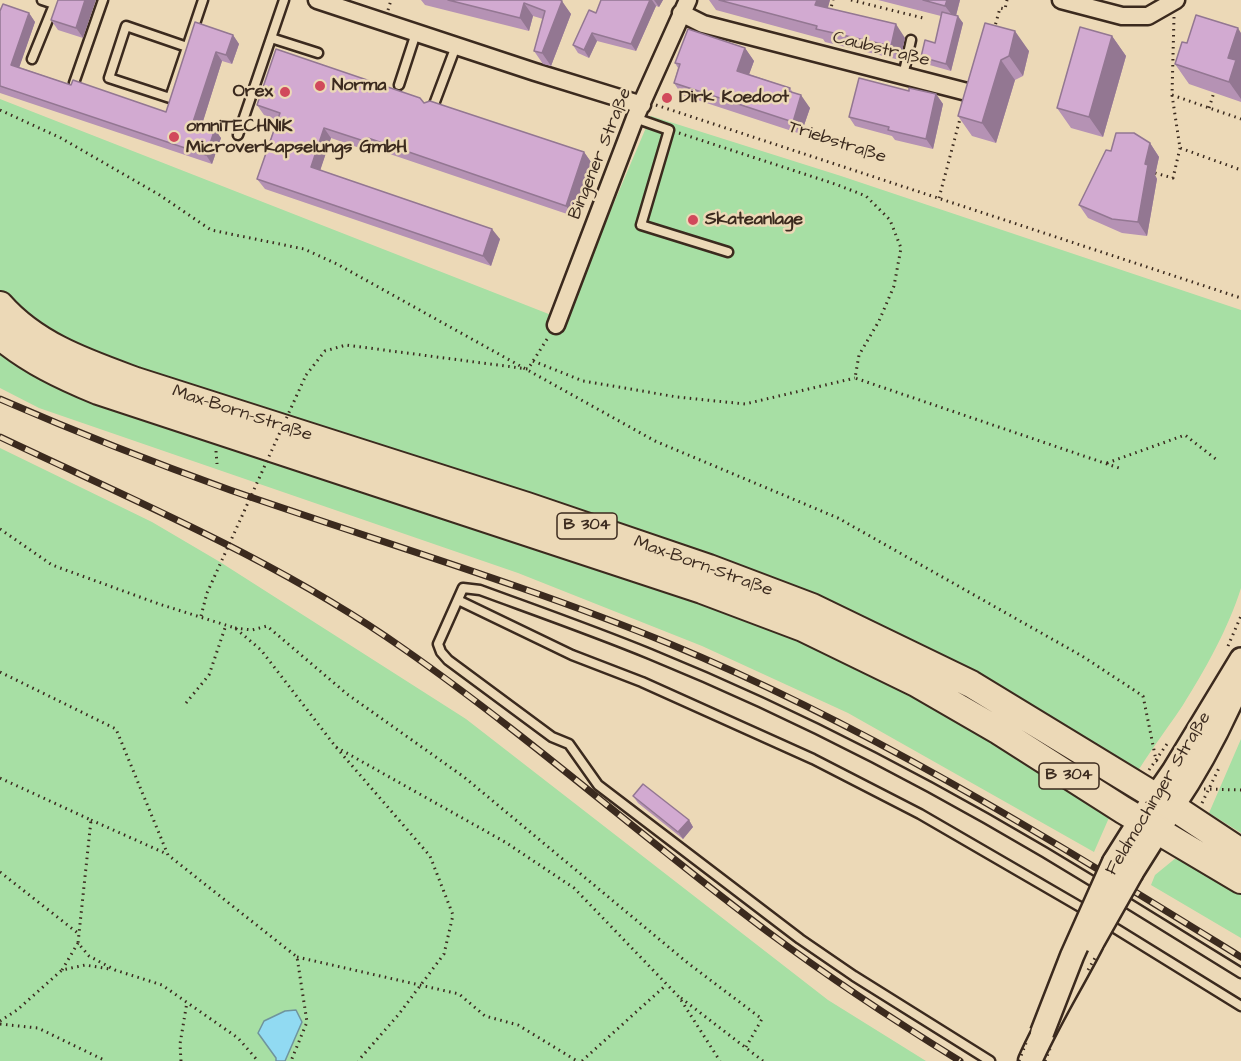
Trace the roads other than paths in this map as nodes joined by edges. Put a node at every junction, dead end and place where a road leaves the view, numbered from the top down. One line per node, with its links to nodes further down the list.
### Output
1 (42, 0): 7 (lane)
2 (103, 0): 18 (lane)
3 (203, 0): 14 (lane)
4 (284, 0): 11 (lane)
5 (317, 0): 10 (street)
6 (1061, 0): 8 (street)
7 (55, 2): 16 (lane)
8 (1173, 2)
9 (684, 7): 17 (street, Caubstraße); 22 (street, Bingener Straße)
10 (416, 33): 13 (street); 19 (lane)
11 (271, 38): 15 (lane); 23 (lane)
12 (911, 40): 17 (lane)
13 (456, 46): 21 (lane); 22 (street)
14 (187, 47): 14 (lane)
15 (318, 53)
16 (32, 59)
17 (903, 76): 20 (street, Caubstraße)
18 (74, 82)
19 (399, 85)
20 (967, 92)
21 (433, 107)
22 (639, 112): 24 (lane); 26 (street, Bingener Straße)
23 (238, 135)
24 (728, 252)
25 (0, 305): 32 (main road, Max-Born-Straße / B 304)
26 (556, 325)
27 (0, 336): 33 (main road, Max-Born-Straße / B 304)
28 (458, 600): 36 (lane); 37 (lane); 38 (lane)
29 (1241, 658): 31 (street, Feldmochinger Straße)
30 (1241, 680): 31 (street, Feldmochinger Straße)
31 (1181, 776): 32 (street, Feldmochinger Straße)
32 (1164, 802): 33 (main road, Feldmochinger Straße); 34 (main road, Max-Born-Straße / B 304)
33 (1149, 825): 35 (main road, Max-Born-Straße / B 304); 39 (main road, Feldmochinger Straße, bridge)
34 (1241, 852)
35 (1241, 880)
36 (1241, 973)
37 (1241, 1006)
38 (990, 1061)
39 (1030, 1061)

